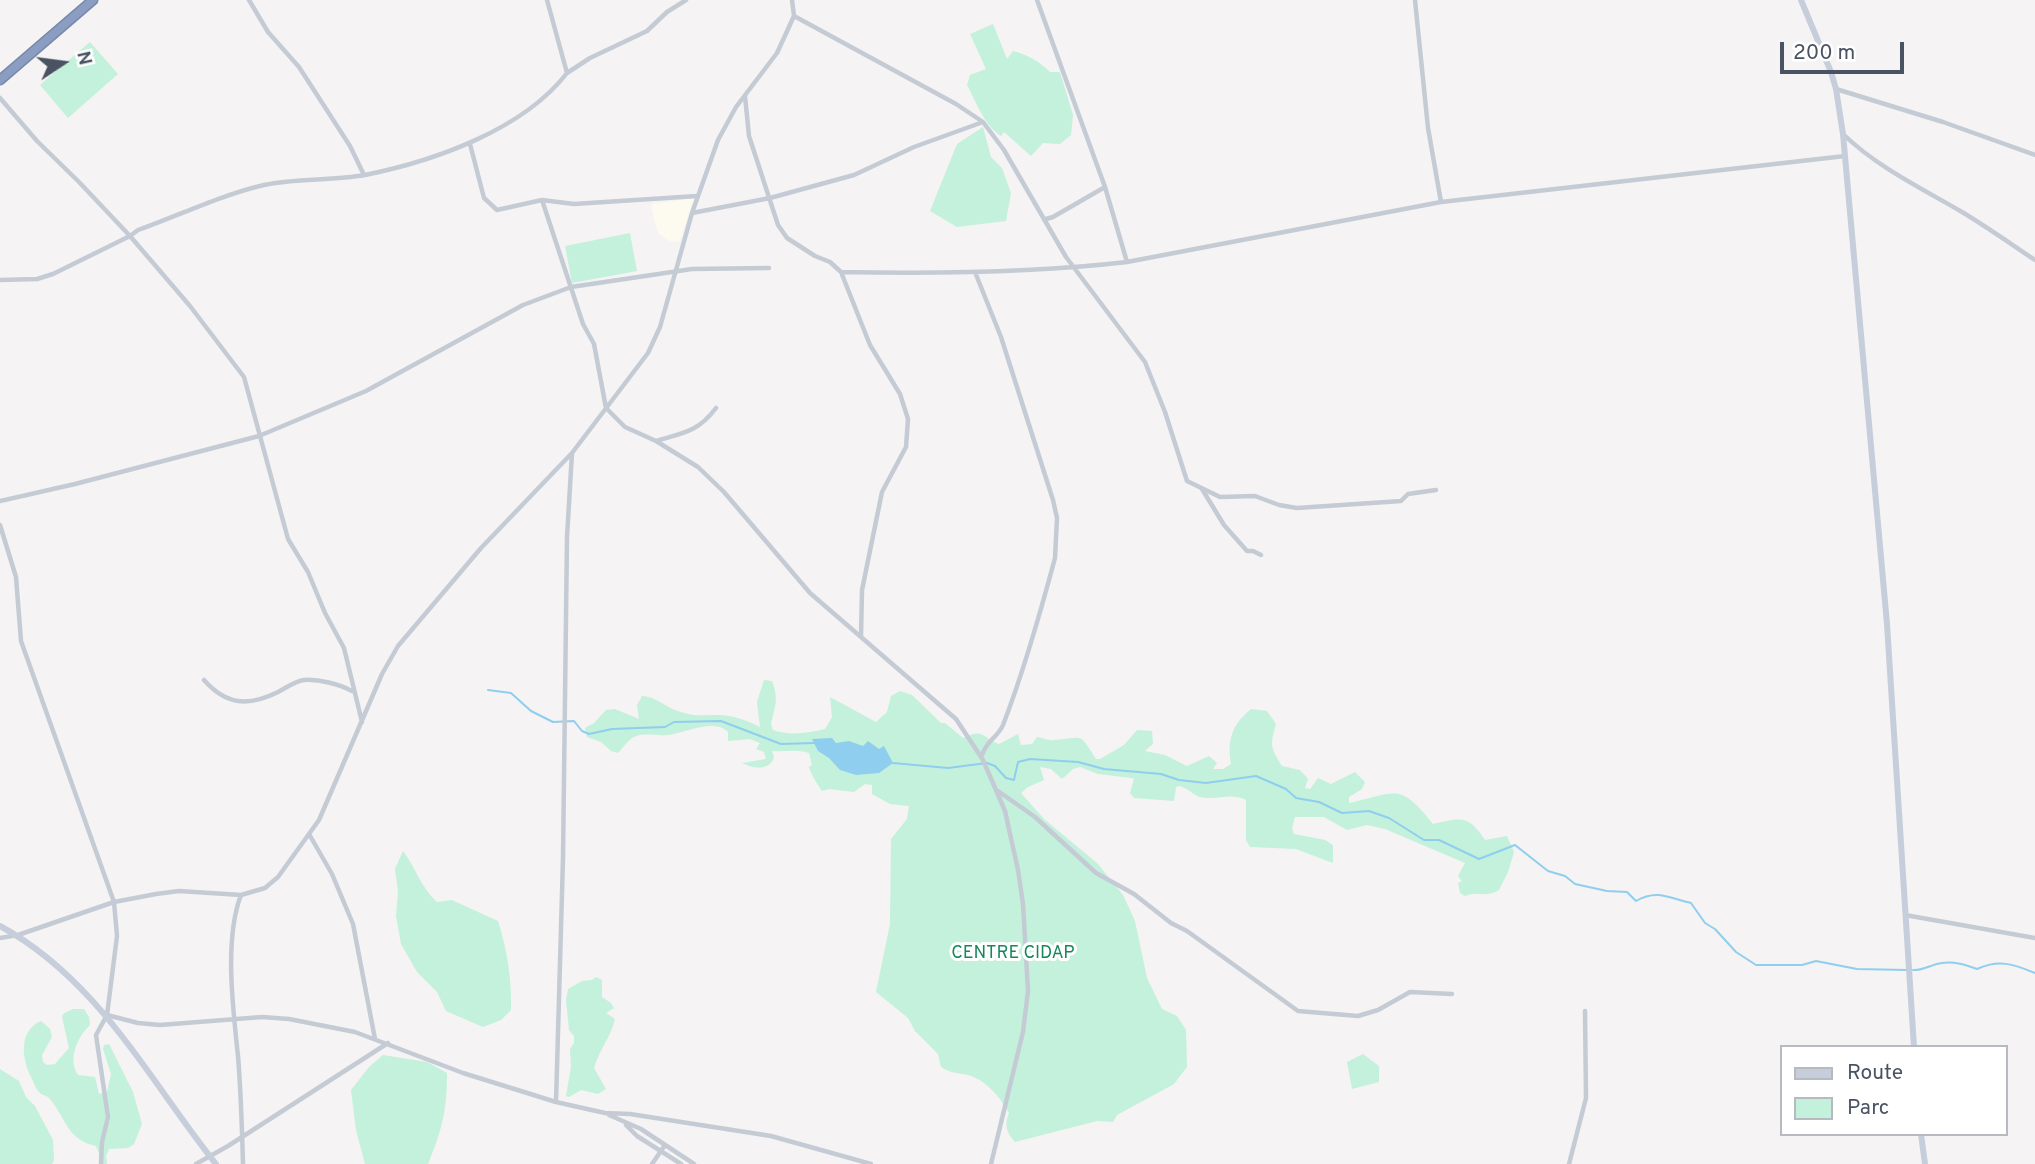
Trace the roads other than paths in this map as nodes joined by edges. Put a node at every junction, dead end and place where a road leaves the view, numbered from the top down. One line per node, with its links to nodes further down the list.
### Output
1 (93, 0): 11 (highway)
2 (249, 0): 20 (street)
3 (547, 0): 10 (street)
4 (686, 0): 10 (street)
5 (792, 0): 9 (street)
6 (1037, 0): 21 (street)
7 (1415, 0): 25 (street)
8 (1801, 0): 12 (main road)
9 (794, 16): 13 (street); 15 (street)
10 (567, 74): 17 (street)
11 (0, 80)
12 (1836, 89): 16 (main road); 18 (street)
13 (745, 96): 22 (street); 23 (street)
14 (0, 98): 28 (street)
15 (984, 122): 23 (street); 27 (street)
16 (1843, 134): 19 (main road); 29 (street)
17 (470, 144): 20 (street); 24 (street)
18 (2035, 155)
19 (1845, 156): 25 (street); 57 (main road)
20 (365, 175): 28 (street)
21 (1105, 187): 27 (street); 30 (street)
22 (697, 196): 24 (street); 26 (street)
23 (770, 198): 26 (street); 34 (street)
24 (541, 200): 37 (street)
25 (1441, 202): 30 (street)
26 (692, 213): 33 (street)
27 (1046, 219): 32 (street)
28 (130, 236): 36 (street); 40 (street)
29 (2035, 260)
30 (1127, 262): 32 (street)
31 (769, 268): 33 (street)
32 (1075, 268): 35 (street); 43 (street)
33 (675, 271): 37 (street); 38 (street)
34 (841, 272): 35 (street); 48 (street)
35 (975, 272): 52 (street)
36 (0, 280)
37 (571, 287): 38 (street); 40 (street)
38 (607, 408): 41 (street); 42 (street)
39 (716, 408): 41 (street)
40 (259, 436): 45 (street); 50 (street)
41 (656, 442): 48 (street)
42 (572, 453): 51 (street); 69 (street)
43 (1202, 488): 44 (street); 47 (street)
44 (1436, 490)
45 (0, 501)
46 (0, 525): 56 (street)
47 (1261, 555)
48 (861, 636): 52 (street)
49 (204, 680): 50 (street)
50 (353, 691): 51 (street)
51 (362, 723): 54 (street)
52 (984, 761): 53 (street)
53 (997, 790): 62 (street); 85 (street)
54 (309, 834): 55 (street); 66 (street)
55 (241, 895): 56 (street); 65 (street)
56 (114, 902): 59 (street); 64 (street)
57 (1905, 915): 61 (street); 68 (main road)
58 (0, 926): 59 (main road)
59 (18, 935): 60 (street); 64 (main road)
60 (0, 938)
61 (2035, 938)
62 (1452, 994)
63 (1585, 1011): 86 (street)
64 (107, 1016): 65 (street); 76 (main road); 77 (street)
65 (233, 1019): 66 (street); 73 (street)
66 (375, 1039): 67 (street)
67 (388, 1044): 69 (street); 73 (street)
68 (1913, 1045)
69 (556, 1102): 70 (street)
70 (605, 1113): 71 (street); 84 (street)
71 (623, 1122): 74 (street); 75 (street)
72 (1921, 1136): 87 (main road)
73 (242, 1137): 76 (street); 80 (street)
74 (665, 1145): 75 (street); 83 (street)
75 (661, 1151): 81 (street); 82 (street)
76 (210, 1156): 78 (street); 79 (main road)
77 (101, 1164)
78 (196, 1164)
79 (216, 1164)
80 (243, 1164)
81 (652, 1164)
82 (681, 1164)
83 (694, 1164)
84 (871, 1164)
85 (991, 1164)
86 (1569, 1164)
87 (1925, 1164)

